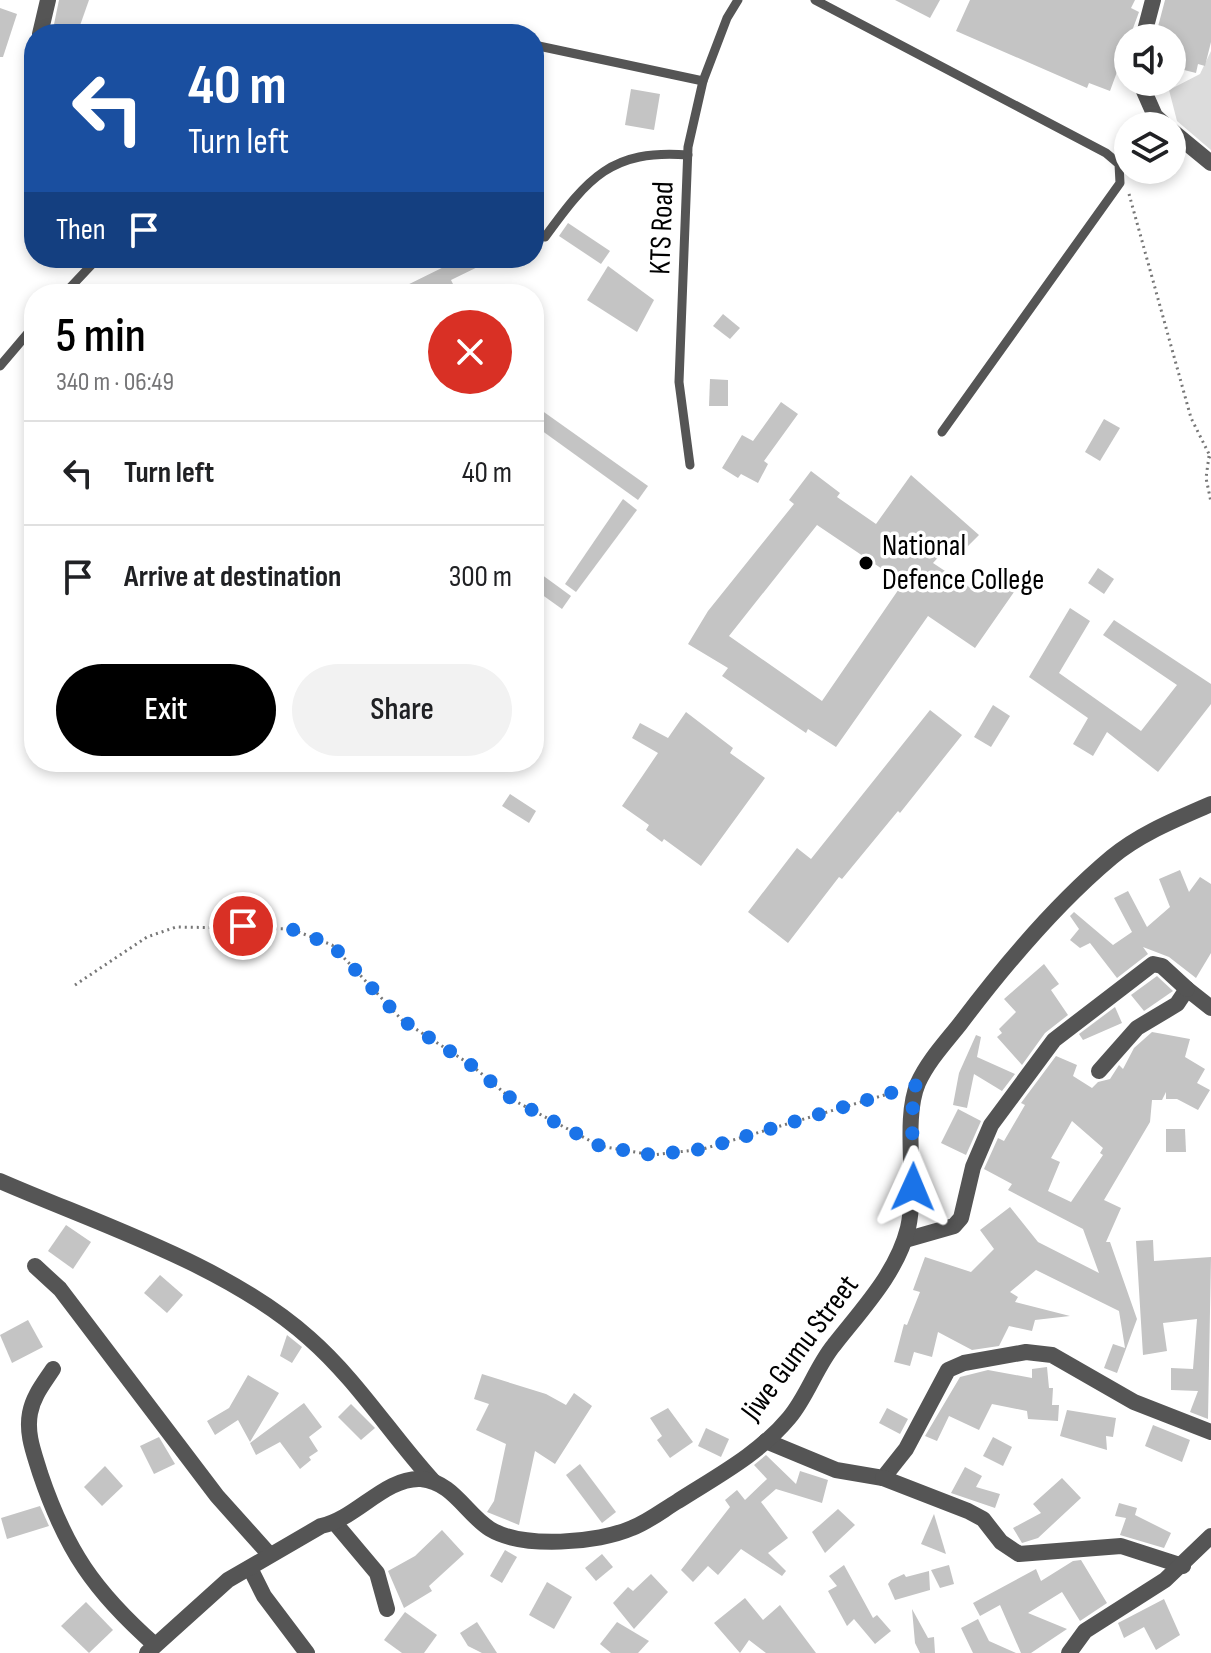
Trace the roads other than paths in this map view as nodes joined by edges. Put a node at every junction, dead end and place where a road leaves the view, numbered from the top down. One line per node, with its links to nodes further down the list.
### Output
1 (48, 0): 5 (street)
2 (738, 0): 8 (lane, KTS Road)
3 (815, 0): 17 (lane)
4 (1153, 0): 6 (street)
5 (42, 24)
6 (1147, 24)
7 (544, 47): 8 (lane)
8 (703, 81): 10 (lane, KTS Road)
9 (1186, 142): 11 (street)
10 (688, 155): 12 (lane); 18 (lane, KTS Road)
11 (1211, 163)
12 (545, 237)
13 (89, 268): 14 (lane)
14 (73, 284)
15 (24, 338): 16 (lane)
16 (0, 366)
17 (942, 432)
18 (690, 465)
19 (1211, 804): 24 (street, Jiwe Gumu Street)
20 (1187, 989): 21 (street); 22 (street); 24 (street)
21 (1210, 1002)
22 (1099, 1071)
23 (0, 1181): 30 (street, Jiwe Gumu Street)
24 (905, 1240): 28 (street, Jiwe Gumu Street)
25 (35, 1266): 33 (street)
26 (53, 1369): 37 (street)
27 (1211, 1432): 29 (street)
28 (766, 1441): 29 (street); 30 (street, Jiwe Gumu Street)
29 (883, 1478): 34 (street)
30 (433, 1481): 31 (street)
31 (335, 1523): 33 (street); 36 (street)
32 (1211, 1536): 34 (street)
33 (269, 1554): 35 (street)
34 (1183, 1566): 39 (street)
35 (250, 1568): 37 (street); 38 (street)
36 (387, 1609)
37 (151, 1649)
38 (307, 1653)
39 (1069, 1653)

